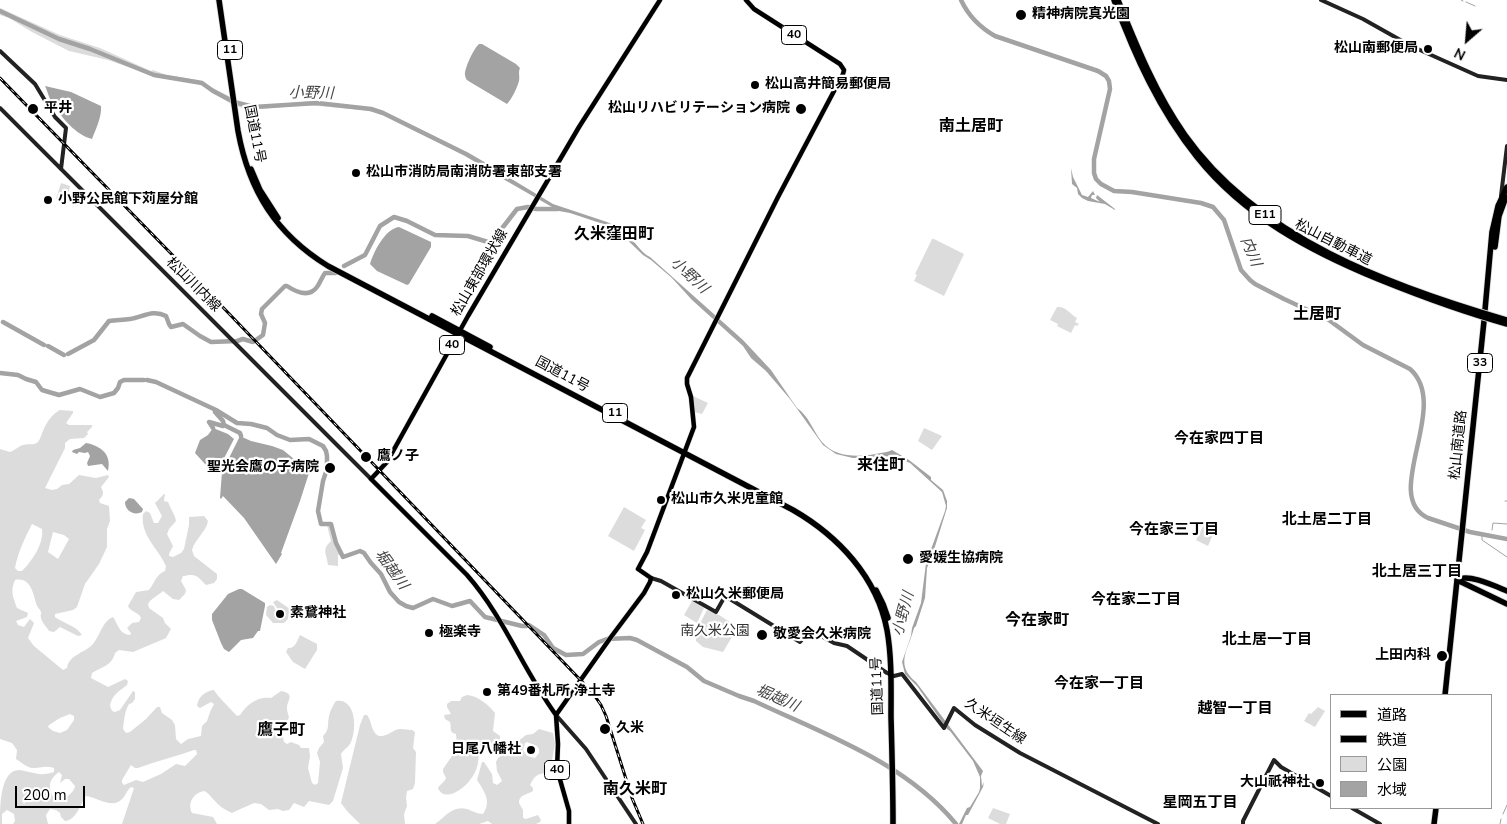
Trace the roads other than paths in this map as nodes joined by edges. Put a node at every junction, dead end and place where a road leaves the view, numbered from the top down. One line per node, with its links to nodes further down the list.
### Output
1 (221, 0): 17 (highway, 国道11号 / 11)
2 (660, 0): 17 (main road, 松山東部環状線 / 40)
3 (746, 0): 18 (main road, 40)
4 (1114, 0): 16 (highway, 松山自動車道 / E11, bridge)
5 (1118, 0): 15 (highway, 松山自動車道 / E11, bridge)
6 (1320, 0): 8 (main road)
7 (0, 51): 11 (main road)
8 (1507, 80)
9 (0, 108): 11 (main road, 松山川内線)
10 (1507, 146): 12 (main road)
11 (61, 169): 19 (main road, 松山川内線)
12 (1505, 176): 14 (main road)
13 (1507, 187): 14 (highway, 33)
14 (1504, 198): 21 (highway, 松山南道路 / 33)
15 (1507, 320)
16 (1507, 324)
17 (459, 333): 18 (highway, 国道11号 / 11); 19 (main road, 松山東部環状線 / 40)
18 (684, 451): 20 (main road, 40); 24 (highway, 国道11号 / 11)
19 (371, 479): 26 (main road)
20 (651, 578): 24 (main road, 久米垣生線); 26 (main road)
21 (1462, 581): 22 (highway); 23 (highway); 25 (highway, 松山南道路 / 33)
22 (1507, 591)
23 (1507, 604)
24 (893, 675): 32 (highway, 国道11号 / 11); 33 (main road, 久米垣生線)
25 (1446, 694)
26 (556, 715): 30 (main road, 40); 31 (main road)
27 (1330, 795): 34 (main road)
28 (1354, 809): 35 (main road)
29 (1434, 809): 36 (highway)
30 (570, 824)
31 (636, 824)
32 (895, 824)
33 (1158, 824)
34 (1244, 824)
35 (1380, 824)
36 (1433, 824)

